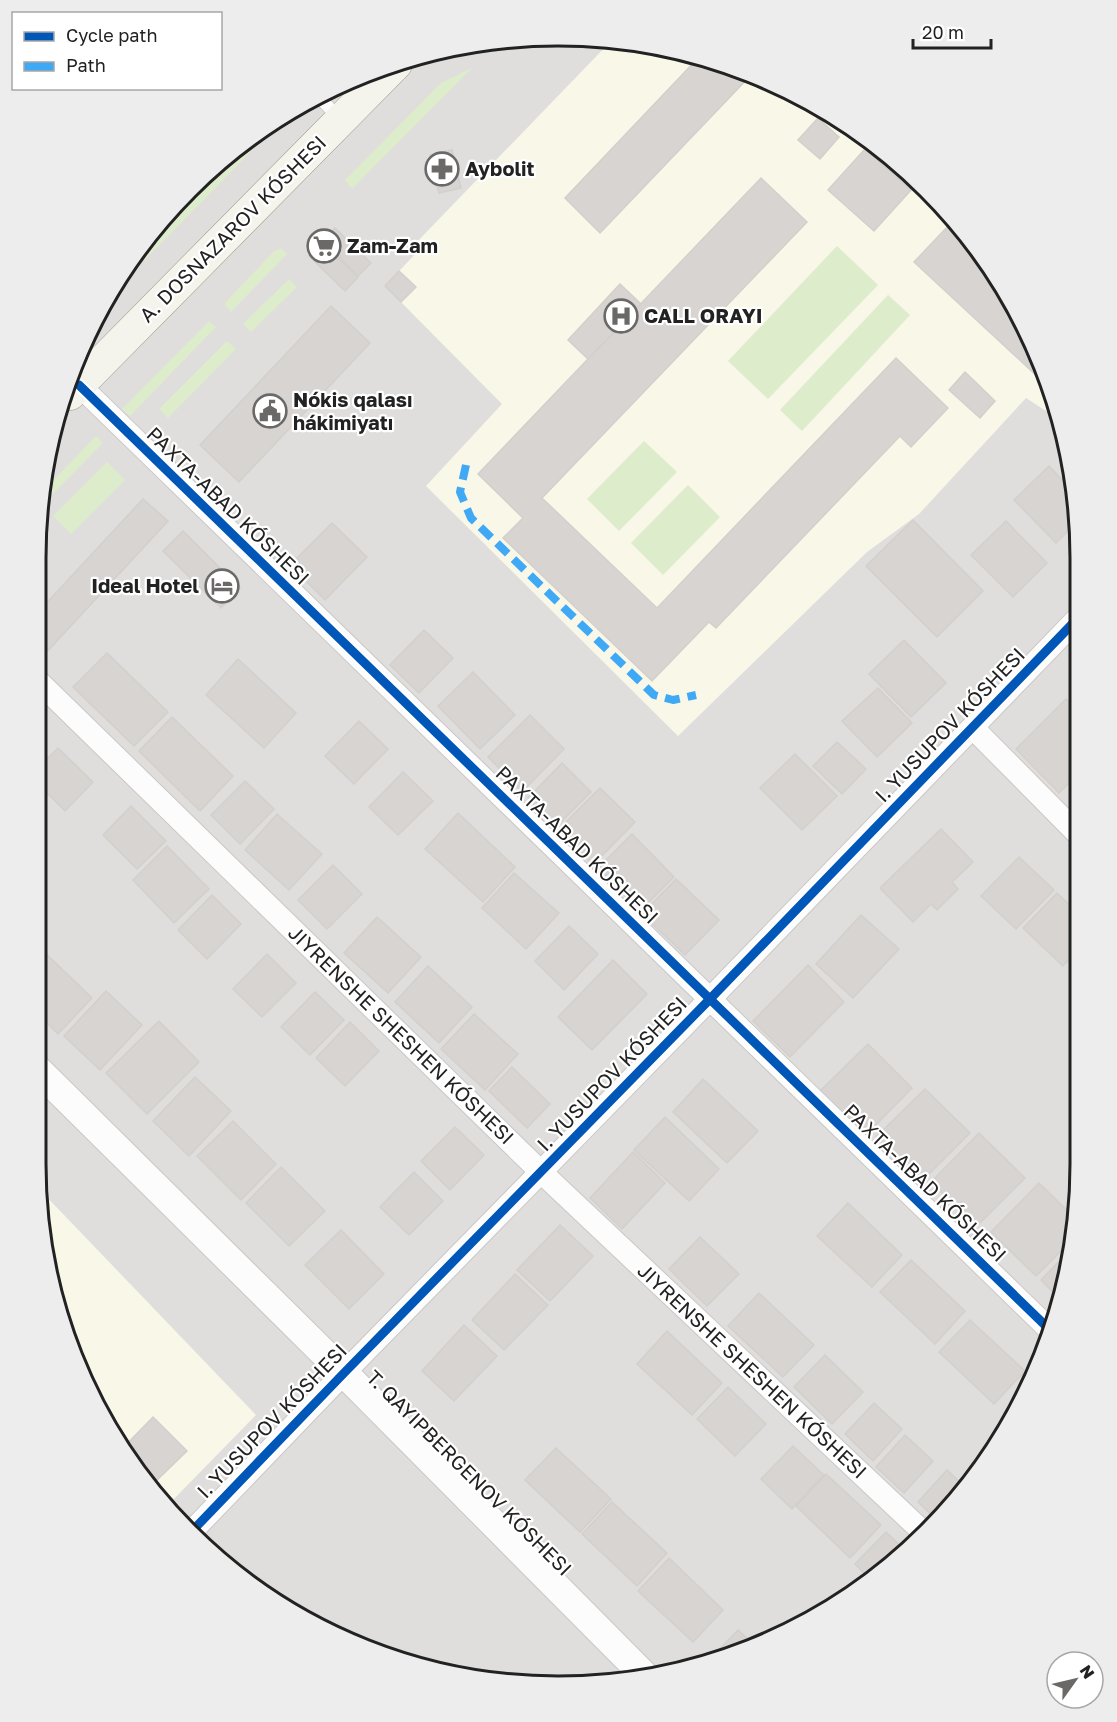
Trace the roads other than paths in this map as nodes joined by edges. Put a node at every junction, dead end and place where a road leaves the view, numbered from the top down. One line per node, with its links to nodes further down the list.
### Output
1 (382, 78): 3 (main road, A. DOSNAZAROV KÓSHESI)
2 (325, 103): 3 (lane)
3 (341, 120): 4 (main road, A. DOSNAZAROV KÓSHESI)
4 (77, 386)
5 (75, 390): 10 (street, PAXTA-ABAD KÓSHESI)
6 (1070, 626): 8 (street, I. YUSUPOV KÓSHESI)
7 (47, 690): 12 (street, JIYRENSHE SHESHEN KÓSHESI)
8 (973, 728): 9 (street); 10 (street, I. YUSUPOV KÓSHESI)
9 (1070, 826)
10 (710, 999): 12 (street, I. YUSUPOV KÓSHESI); 13 (street, PAXTA-ABAD KÓSHESI)
11 (47, 1079): 14 (street)
12 (541, 1172): 14 (street, I. YUSUPOV KÓSHESI); 16 (street, JIYRENSHE SHESHEN KÓSHESI)
13 (1044, 1324)
14 (344, 1372): 15 (street, I. YUSUPOV KÓSHESI); 17 (street)
15 (196, 1526)
16 (919, 1528)
17 (638, 1669)

